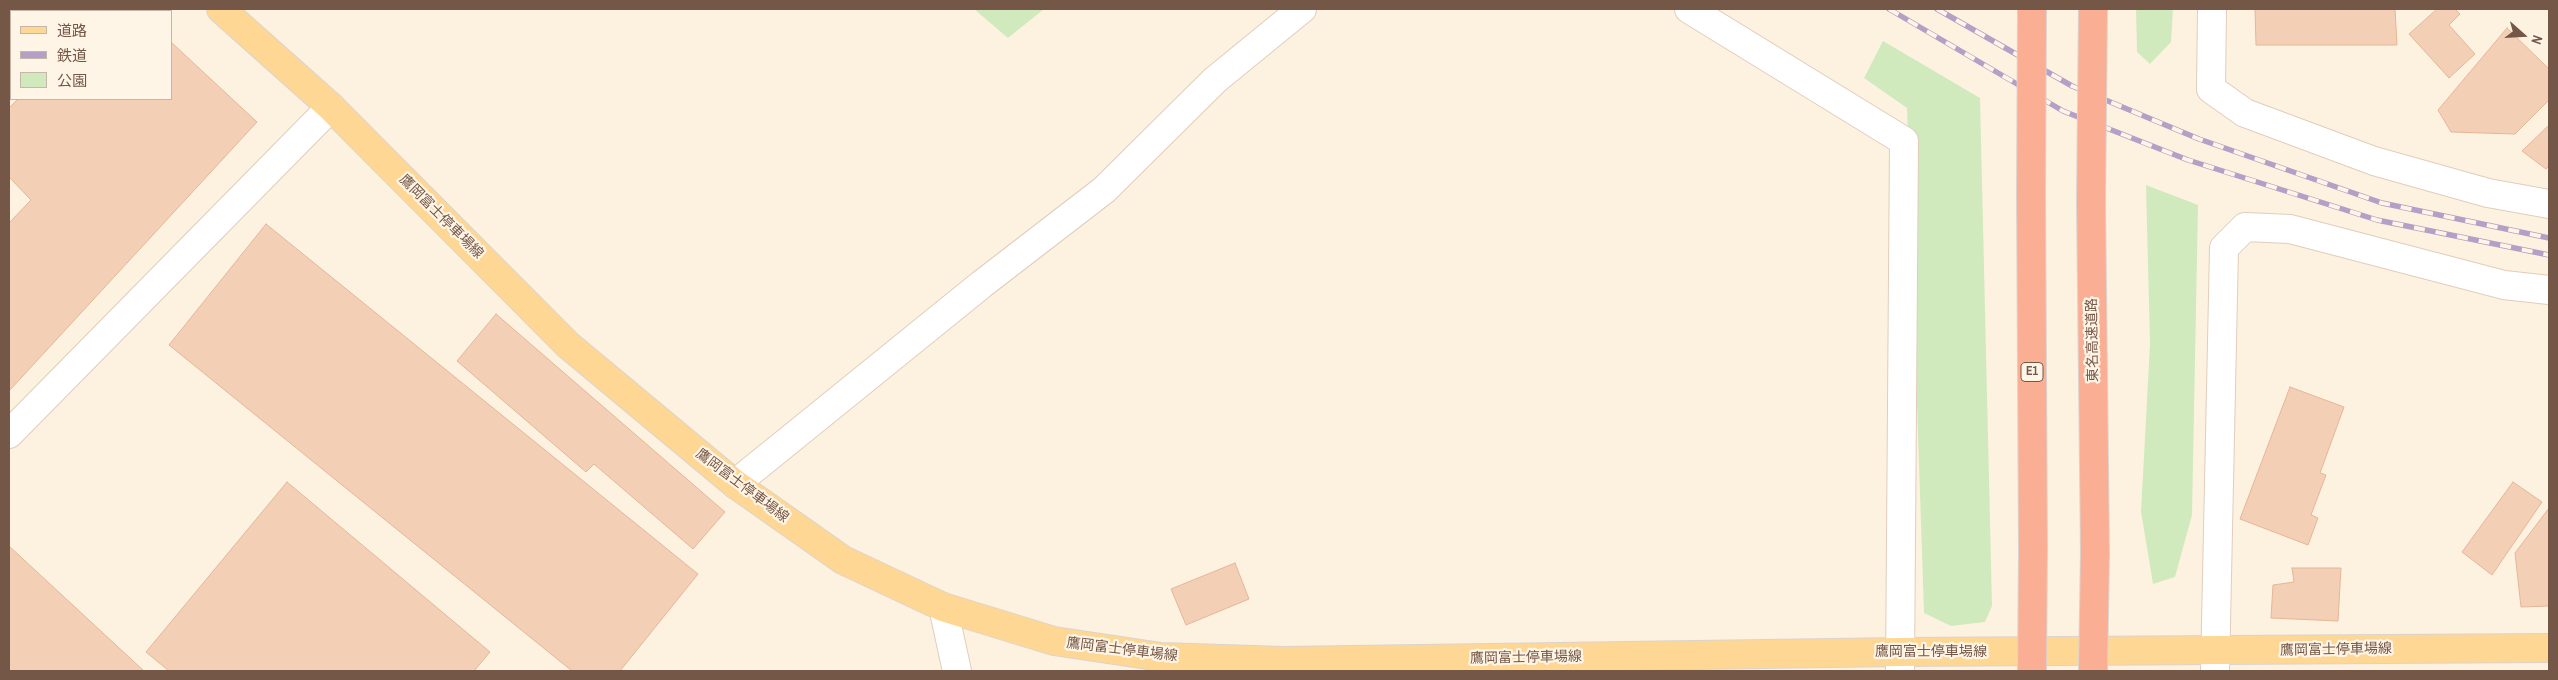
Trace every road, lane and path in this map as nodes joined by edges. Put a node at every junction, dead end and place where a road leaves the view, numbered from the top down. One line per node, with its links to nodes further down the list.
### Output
1 (221, 9): 7 (main road, 鷹岡富士停車場線)
2 (1302, 9): 11 (street)
3 (1689, 9): 15 (street)
4 (2032, 9): 17 (highway, E1, bridge)
5 (2093, 9): 18 (highway, 東名高速道路, bridge)
6 (2212, 9): 8 (street)
7 (331, 107): 10 (street); 11 (main road, 鷹岡富士停車場線)
8 (2549, 204)
9 (2549, 290): 14 (street)
10 (9, 434)
11 (735, 484): 12 (main road, 鷹岡富士停車場線)
12 (943, 607): 15 (main road, 鷹岡富士停車場線); 16 (street)
13 (2549, 648): 14 (main road, 鷹岡富士停車場線)
14 (2216, 661): 15 (main road, 鷹岡富士停車場線)
15 (1900, 662)
16 (957, 671)
17 (2032, 671)
18 (2093, 671)

